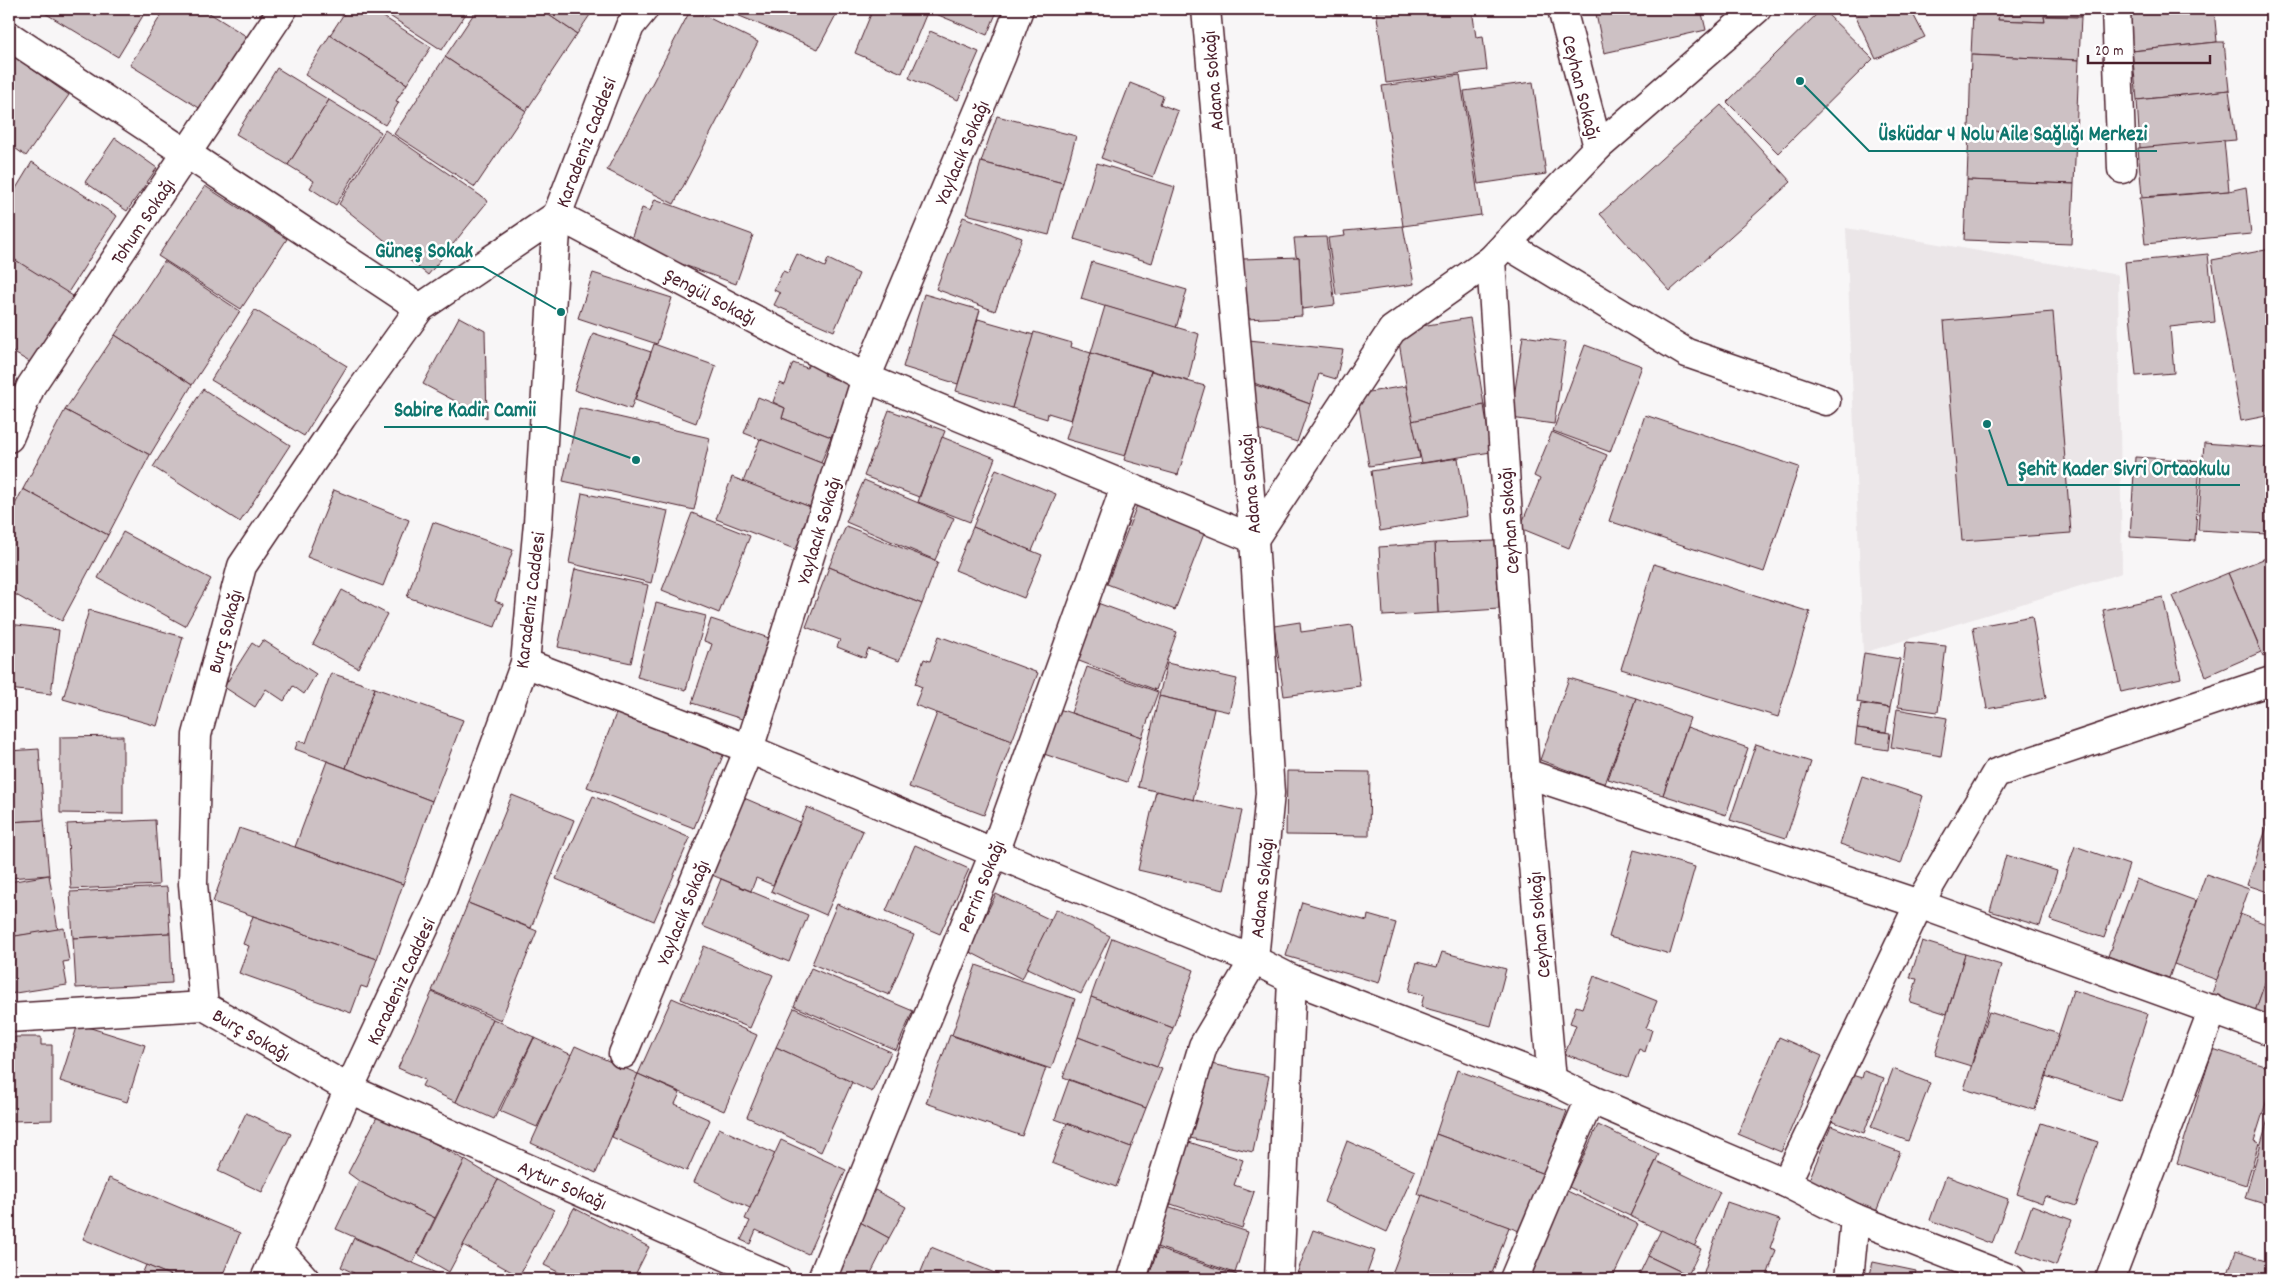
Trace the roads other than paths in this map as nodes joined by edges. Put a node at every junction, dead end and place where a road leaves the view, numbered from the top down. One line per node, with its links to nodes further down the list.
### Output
1 (284, 9): 10 (street, Tohum Sokağı)
2 (644, 9): 12 (street, Karadeniz Caddesi)
3 (1019, 9): 15 (street, Yaylacık Sokağı)
4 (1206, 9): 19 (street, Adana Sokağı)
5 (1562, 9): 9 (street, Ceyhan Sokağı)
6 (1757, 9): 9 (street)
7 (2116, 9): 11 (street)
8 (9, 36): 10 (street)
9 (1598, 147): 13 (street, Ceyhan Sokağı)
10 (186, 154): 14 (street); 17 (street, Tohum Sokağı)
11 (2122, 169)
12 (557, 214): 14 (street, Burç Sokağı); 15 (street, Şengül Sokağı); 20 (street, Karadeniz Caddesi)
13 (1498, 252): 16 (street); 19 (street); 23 (street, Ceyhan Sokağı)
14 (420, 308): 28 (street, Burç Sokağı)
15 (866, 378): 18 (street, Şengül Sokağı); 22 (street, Yaylacık Sokağı)
16 (1826, 401)
17 (9, 438)
18 (1126, 487): 19 (street, Şengül Sokağı); 24 (street, Perrin Sokağı)
19 (1254, 539): 26 (street, Adana Sokağı)
20 (525, 663): 22 (street); 34 (street, Karadeniz Caddesi)
21 (2271, 681): 25 (street)
22 (749, 748): 24 (street); 32 (street, Yaylacık Sokağı)
23 (1525, 773): 25 (street); 33 (street, Ceyhan Sokağı)
24 (994, 853): 26 (street); 42 (street, Perrin Sokağı)
25 (1919, 904): 29 (street); 36 (street)
26 (1254, 960): 27 (street); 43 (street)
27 (1292, 979): 33 (street); 44 (street)
28 (204, 1006): 30 (street); 34 (street, Burç Sokağı)
29 (2213, 1010): 31 (street); 48 (street)
30 (9, 1018)
31 (2271, 1031)
32 (623, 1054)
33 (1552, 1080): 35 (street)
34 (349, 1089): 38 (street, Karadeniz Caddesi); 41 (street, Aytur Sokağı)
35 (1590, 1099): 36 (street); 45 (street)
36 (1786, 1183): 37 (street)
37 (1855, 1218): 46 (street); 47 (street)
38 (278, 1249): 39 (street, Karadeniz Caddesi); 40 (street)
39 (265, 1279)
40 (304, 1279)
41 (777, 1279)
42 (822, 1279)
43 (1132, 1279)
44 (1279, 1279)
45 (1514, 1279)
46 (1849, 1279)
47 (2011, 1279)
48 (2110, 1279)

